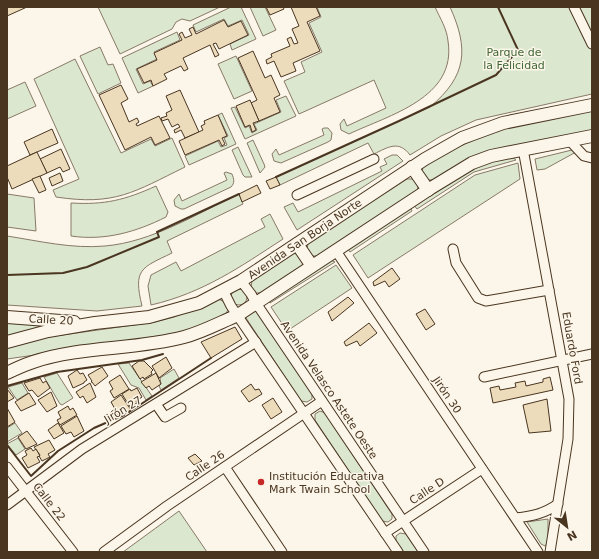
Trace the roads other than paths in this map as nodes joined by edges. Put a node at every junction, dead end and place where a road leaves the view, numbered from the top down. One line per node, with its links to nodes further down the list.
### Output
1 (574, 7): 2 (street)
2 (592, 44)
3 (592, 106): 9 (main road, Avenida San Borja Norte)
4 (592, 136): 5 (main road)
5 (569, 140): 6 (main road); 8 (street)
6 (523, 149): 10 (main road); 17 (street, Eduardo Ford)
7 (374, 158): 11 (street)
8 (592, 158)
9 (412, 168): 10 (main road); 12 (main road, Avenida San Borja Norte)
10 (428, 190): 14 (main road)
11 (297, 195)
12 (297, 244): 15 (main road); 16 (main road, Avenida San Borja Norte)
13 (453, 248): 17 (street)
14 (336, 251): 15 (main road); 37 (street, Jirón 30)
15 (312, 266): 19 (main road)
16 (241, 281): 18 (main road, Avenida San Borja Norte); 19 (street, Avenida Velasco Astete Oeste)
17 (549, 290): 26 (street, Eduardo Ford)
18 (224, 292): 21 (street); 22 (main road, Avenida San Borja Norte)
19 (256, 303): 21 (main road); 31 (street, Avenida Velasco Astete Oeste)
20 (7, 317): 22 (main road, Calle 20)
21 (240, 317): 24 (street); 27 (main road)
22 (95, 323): 23 (main road, Avenida San Borja Norte)
23 (7, 342)
24 (256, 342): 32 (street, Jirón 27); 34 (street)
25 (592, 354): 26 (street)
26 (563, 360): 30 (street); 39 (street, Eduardo Ford)
27 (33, 362): 28 (main road); 29 (main road)
28 (7, 364)
29 (7, 373)
30 (484, 377)
31 (322, 401): 34 (street, Calle 26); 42 (street, Avenida Velasco Astete Oeste)
32 (156, 404): 33 (street); 38 (street, Jirón 27)
33 (181, 408)
34 (304, 413): 36 (street, Calle 26); 43 (street)
35 (7, 467): 38 (street, Calle 22)
36 (225, 467): 45 (street, Calle 26); 46 (street)
37 (482, 469): 41 (street, Jirón 30); 42 (street, Calle D)
38 (26, 491): 40 (street, Jirón 27); 44 (street, Calle 22)
39 (558, 504): 41 (street); 50 (street, Eduardo Ford)
40 (7, 505)
41 (516, 518): 49 (street, Jirón 30)
42 (403, 521): 43 (street, Calle D); 48 (street, Avenida Velasco Astete Oeste)
43 (385, 533): 47 (street)
44 (73, 552)
45 (104, 552)
46 (282, 552)
47 (398, 552)
48 (424, 552)
49 (538, 552)
50 (550, 552)

